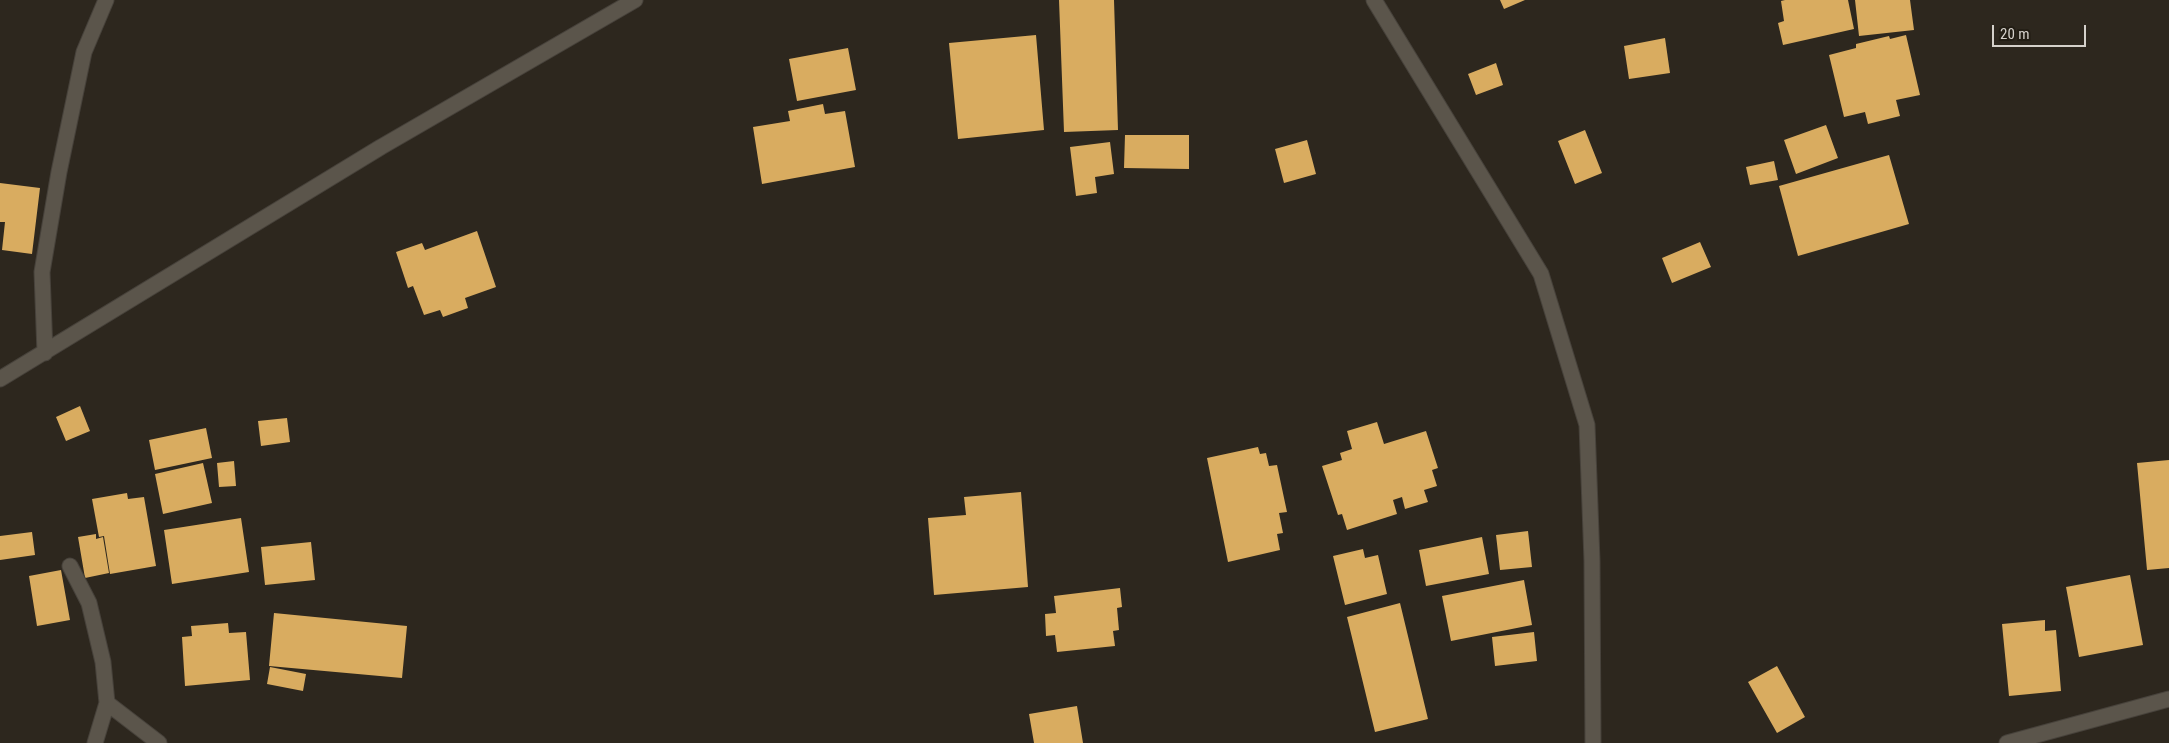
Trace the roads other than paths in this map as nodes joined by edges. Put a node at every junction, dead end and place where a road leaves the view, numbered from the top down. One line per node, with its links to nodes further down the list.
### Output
1 (106, 0): 4 (street)
2 (635, 0): 4 (street)
3 (1374, 0): 11 (street)
4 (46, 352): 5 (street)
5 (0, 379)
6 (70, 566): 8 (street)
7 (2169, 699): 12 (street)
8 (107, 702): 9 (street); 10 (street)
9 (95, 743)
10 (160, 743)
11 (1593, 743)
12 (2007, 743)

